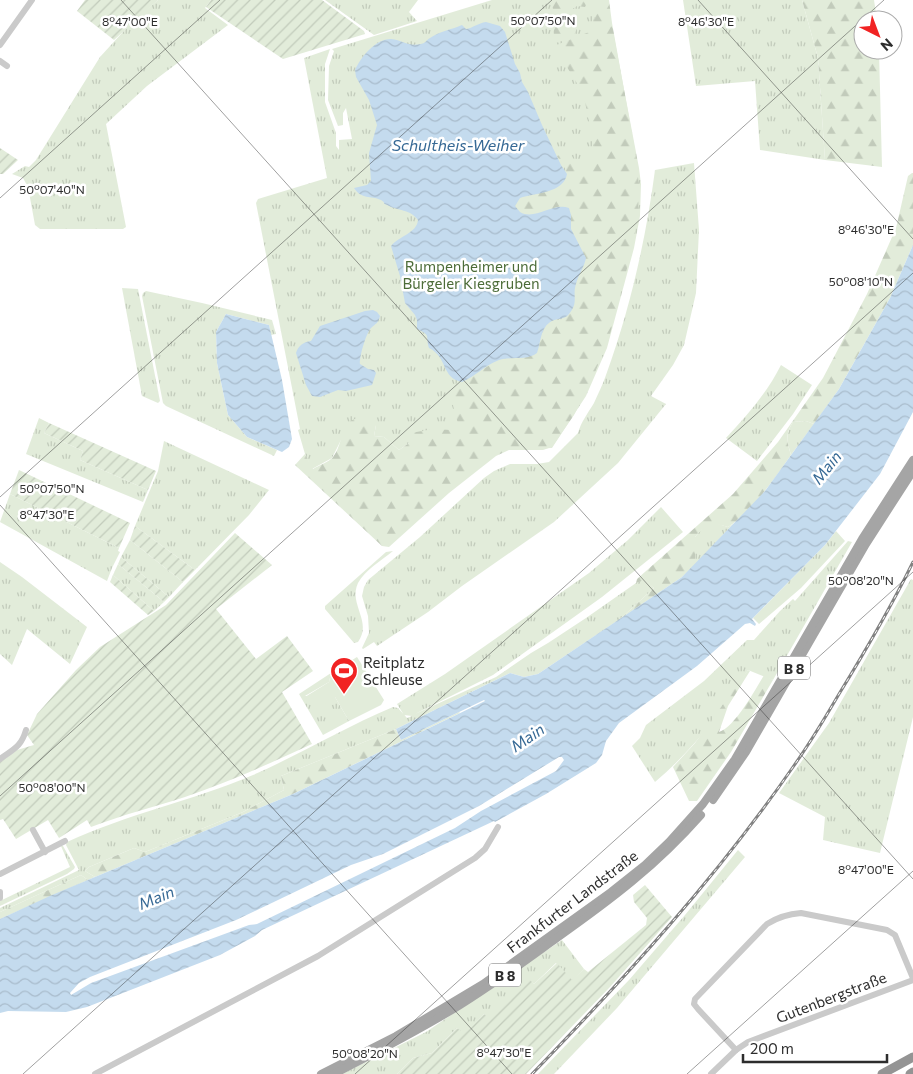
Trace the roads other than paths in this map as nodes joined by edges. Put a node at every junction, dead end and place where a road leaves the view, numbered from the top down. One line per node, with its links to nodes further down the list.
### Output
1 (32, 0): 2 (street)
2 (0, 45)
3 (0, 61): 4 (street)
4 (7, 66)
5 (913, 460): 13 (main road, B 8)
6 (913, 471): 13 (main road, B 8)
7 (26, 730): 8 (street)
8 (0, 759)
9 (498, 827): 20 (street)
10 (33, 830): 12 (street)
11 (65, 841): 12 (street)
12 (45, 852): 14 (street)
13 (660, 855): 21 (main road, Frankfurter Landstraße / B 8); 22 (main road, Frankfurter Landstraße / B 8)
14 (0, 874)
15 (0, 892): 16 (street)
16 (0, 898)
17 (913, 979): 18 (street, Gutenbergstraße); 18 (street)
18 (736, 1050): 23 (street, Gutenbergstraße)
19 (913, 1057): 24 (highway)
20 (95, 1074)
21 (321, 1074)
22 (334, 1074)
23 (711, 1074)
24 (882, 1074)

